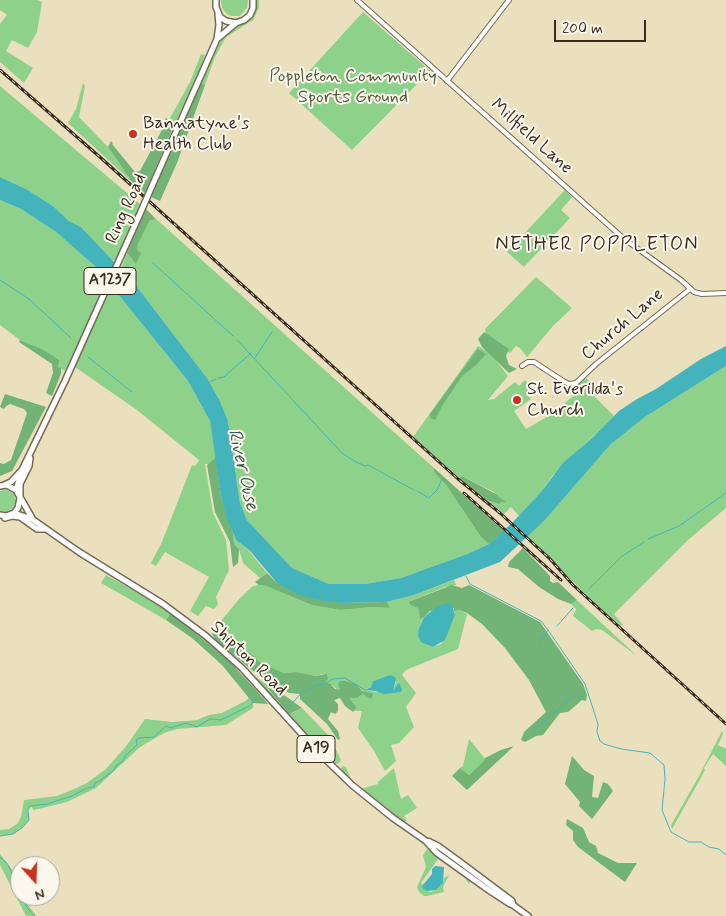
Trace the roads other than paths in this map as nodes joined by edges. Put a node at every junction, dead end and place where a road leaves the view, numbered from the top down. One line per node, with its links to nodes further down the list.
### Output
1 (216, 0): 5 (highway, A1237)
2 (254, 0): 6 (highway, A1237)
3 (357, 0): 8 (street, Millfield Lane)
4 (509, 0): 8 (street)
5 (218, 14): 6 (highway); 7 (highway, Ring Road / A1237)
6 (236, 23): 7 (highway, Ring Road / A1237)
7 (217, 39): 12 (highway, Ring Road / A1237, bridge)
8 (447, 81): 9 (street, Millfield Lane)
9 (690, 289): 10 (street); 11 (street, Church Lane)
10 (726, 293)
11 (522, 366)
12 (30, 456): 13 (highway, Ring Road / A1237); 16 (highway)
13 (22, 470): 14 (highway, Ring Road / A1237); 15 (highway, Ring Road / A1237)
14 (2, 486): 15 (highway)
15 (16, 490): 16 (highway, Shipton Road)
16 (21, 500): 17 (highway); 18 (highway, Shipton Road / A19)
17 (7, 516): 18 (highway, Shipton Road / A19); 19 (highway); 20 (highway)
18 (32, 519): 20 (highway, Shipton Road / A19)
19 (0, 523)
20 (46, 530): 21 (highway, Shipton Road / A19)
21 (426, 841): 22 (highway, Shipton Road / A19); 22 (highway, Shipton Road / A19)
22 (513, 905): 23 (highway, A19)
23 (528, 916)

